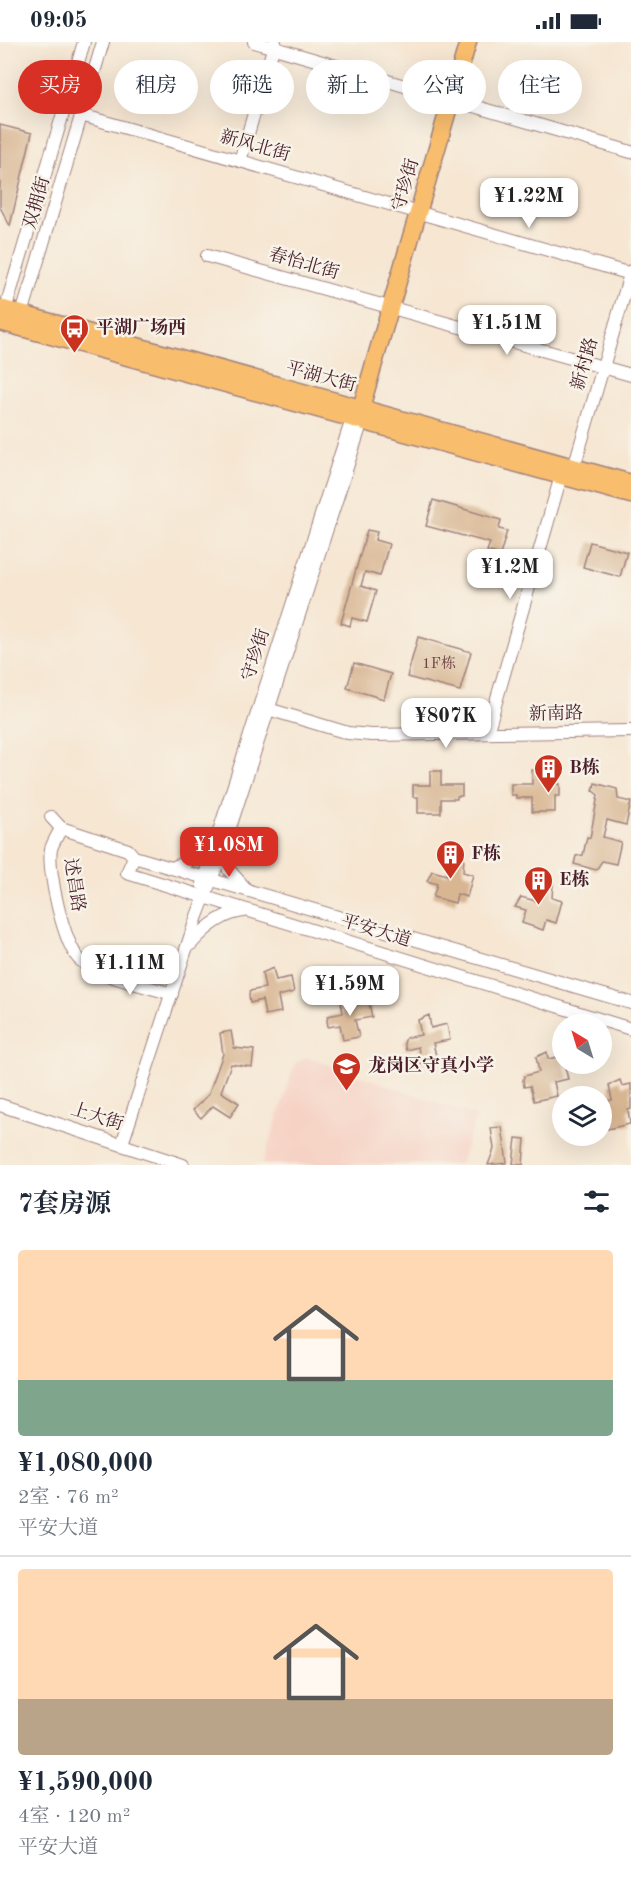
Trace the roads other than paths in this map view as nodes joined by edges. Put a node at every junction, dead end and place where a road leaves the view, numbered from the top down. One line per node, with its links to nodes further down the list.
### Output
1 (84, 42): 18 (street, 双拥街)
2 (103, 42): 10 (street, 双拥街)
3 (254, 42): 5 (street)
4 (468, 42): 6 (main road, 守珍街)
5 (274, 45): 7 (street); 12 (street)
6 (463, 60)
7 (402, 84)
8 (486, 109): 11 (street)
9 (447, 114): 13 (main road, 守珍街)
10 (81, 115): 12 (street, 新风北街); 17 (street, 双拥街)
11 (631, 152)
12 (240, 161): 13 (street, 新风北街)
13 (418, 212): 15 (street, 新风北街); 16 (main road, 守珍街)
14 (207, 256): 16 (street, 春怡北街)
15 (631, 273): 19 (street, 新村路)
16 (391, 308): 19 (street, 春怡北街); 21 (main road, 守珍街)
17 (22, 314): 18 (main road, 平湖大街); 21 (main road, 平湖大街)
18 (2, 315): 21 (main road, 平湖大街)
19 (603, 367): 20 (street, 春怡北街); 22 (street, 新村路)
20 (631, 375)
21 (359, 416): 22 (main road, 平湖大街); 25 (street, 守珍街); 30 (street, 守珍街)
22 (568, 471): 23 (main road, 平湖大街); 24 (main road, 平湖大街); 27 (street, 新村路)
23 (631, 483)
24 (631, 495)
25 (268, 709): 27 (street, 新南路); 30 (street, 守珍街)
26 (631, 730): 27 (street, 新南路)
27 (487, 733)
28 (51, 817): 29 (street)
29 (60, 828): 31 (street, 平安大道); 38 (street, 述昌路)
30 (220, 843): 32 (street); 33 (street, 守珍街); 34 (street)
31 (134, 857): 32 (street, 平安大道); 35 (street, 平安大道)
32 (172, 868): 33 (street, 平安大道)
33 (208, 879): 34 (street, 平安大道); 35 (street, 守珍街)
34 (249, 891): 39 (street, 平安大道)
35 (202, 897): 36 (street, 平安大道); 37 (street, 守珍街)
36 (248, 911): 37 (street); 40 (street, 平安大道)
37 (186, 949): 38 (street, 守珍街)
38 (172, 994): 42 (street, 守珍街)
39 (631, 1003)
40 (631, 1029)
41 (0, 1105): 42 (street, 上大街)
42 (122, 1144): 43 (street, 上大街)
43 (183, 1165)

